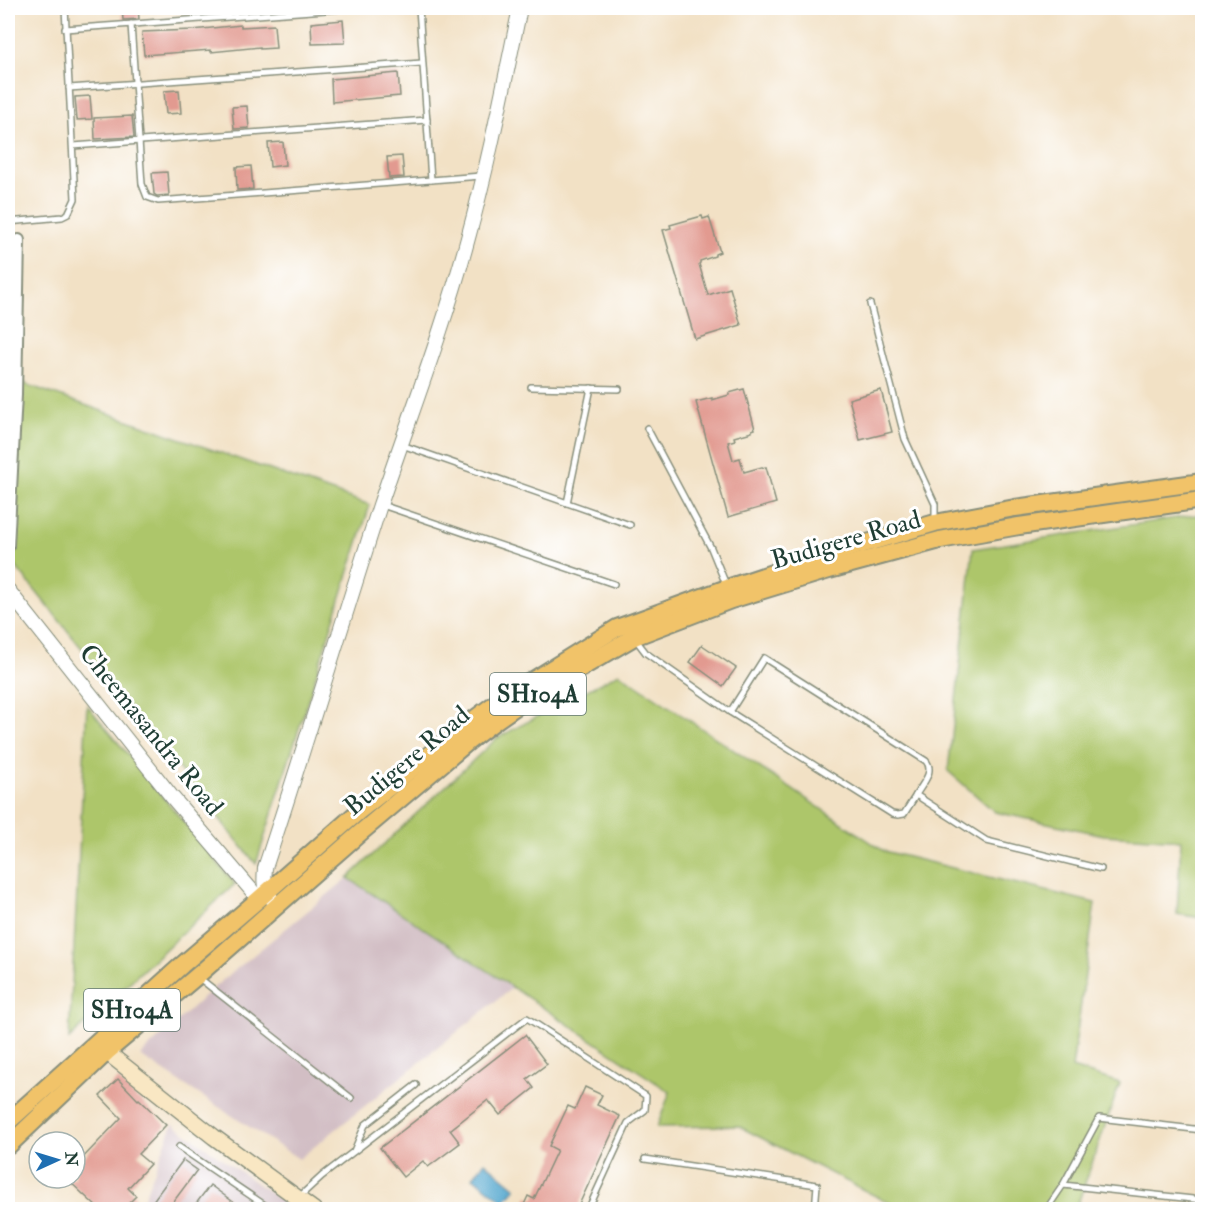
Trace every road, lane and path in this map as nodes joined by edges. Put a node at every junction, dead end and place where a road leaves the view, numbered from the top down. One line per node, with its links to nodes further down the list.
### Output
1 (64, 8): 6 (lane)
2 (353, 8): 5 (lane)
3 (419, 8): 7 (lane)
4 (520, 8): 13 (street)
5 (131, 24): 6 (lane); 8 (lane)
6 (65, 29): 9 (lane)
7 (423, 63): 8 (lane); 10 (lane)
8 (135, 84): 9 (lane); 11 (lane)
9 (69, 88): 12 (lane)
10 (427, 120): 11 (lane); 14 (lane)
11 (139, 142): 12 (lane); 14 (lane)
12 (73, 146): 15 (lane)
13 (484, 176): 14 (lane); 22 (street)
14 (431, 180)
15 (8, 222)
16 (19, 240): 29 (street)
17 (870, 304): 27 (lane)
18 (531, 387): 19 (lane)
19 (591, 388): 20 (lane); 25 (lane)
20 (619, 389)
21 (647, 428): 31 (lane)
22 (400, 444): 25 (lane); 26 (street)
23 (1203, 482): 27 (main road, Budigere Road / SH104A)
24 (1203, 500): 33 (main road, Budigere Road / SH104A)
25 (567, 502): 28 (lane)
26 (381, 504): 30 (lane); 37 (street)
27 (935, 523): 31 (main road, Budigere Road / SH104A)
28 (630, 525)
29 (8, 547)
30 (614, 584)
31 (727, 588): 37 (main road, Budigere Road / SH104A)
32 (8, 590): 37 (street, Cheemasandra Road)
33 (634, 637): 34 (lane); 38 (main road, Budigere Road / SH104A)
34 (730, 712): 35 (lane); 35 (lane)
35 (916, 795): 36 (lane)
36 (1101, 869)
37 (262, 896): 38 (street, Cheemasandra Road); 40 (main road, Budigere Road / SH104A)
38 (277, 906): 39 (main road, Budigere Road / SH104A)
39 (196, 976): 40 (main road, Budigere Road / SH104A); 42 (lane)
40 (101, 1047): 43 (main road, Budigere Road / SH104A); 45 (main road, Budigere Road / SH104A); 51 (main road)
41 (416, 1085): 47 (lane)
42 (351, 1098)
43 (8, 1122)
44 (1203, 1130): 49 (lane)
45 (8, 1146)
46 (179, 1147): 52 (lane)
47 (353, 1152): 51 (lane); 54 (lane)
48 (645, 1159): 55 (lane)
49 (1063, 1185): 50 (lane); 56 (lane)
50 (1203, 1200)
51 (294, 1204): 53 (main road)
52 (272, 1209)
53 (314, 1209)
54 (588, 1209)
55 (816, 1209)
56 (1046, 1209)

